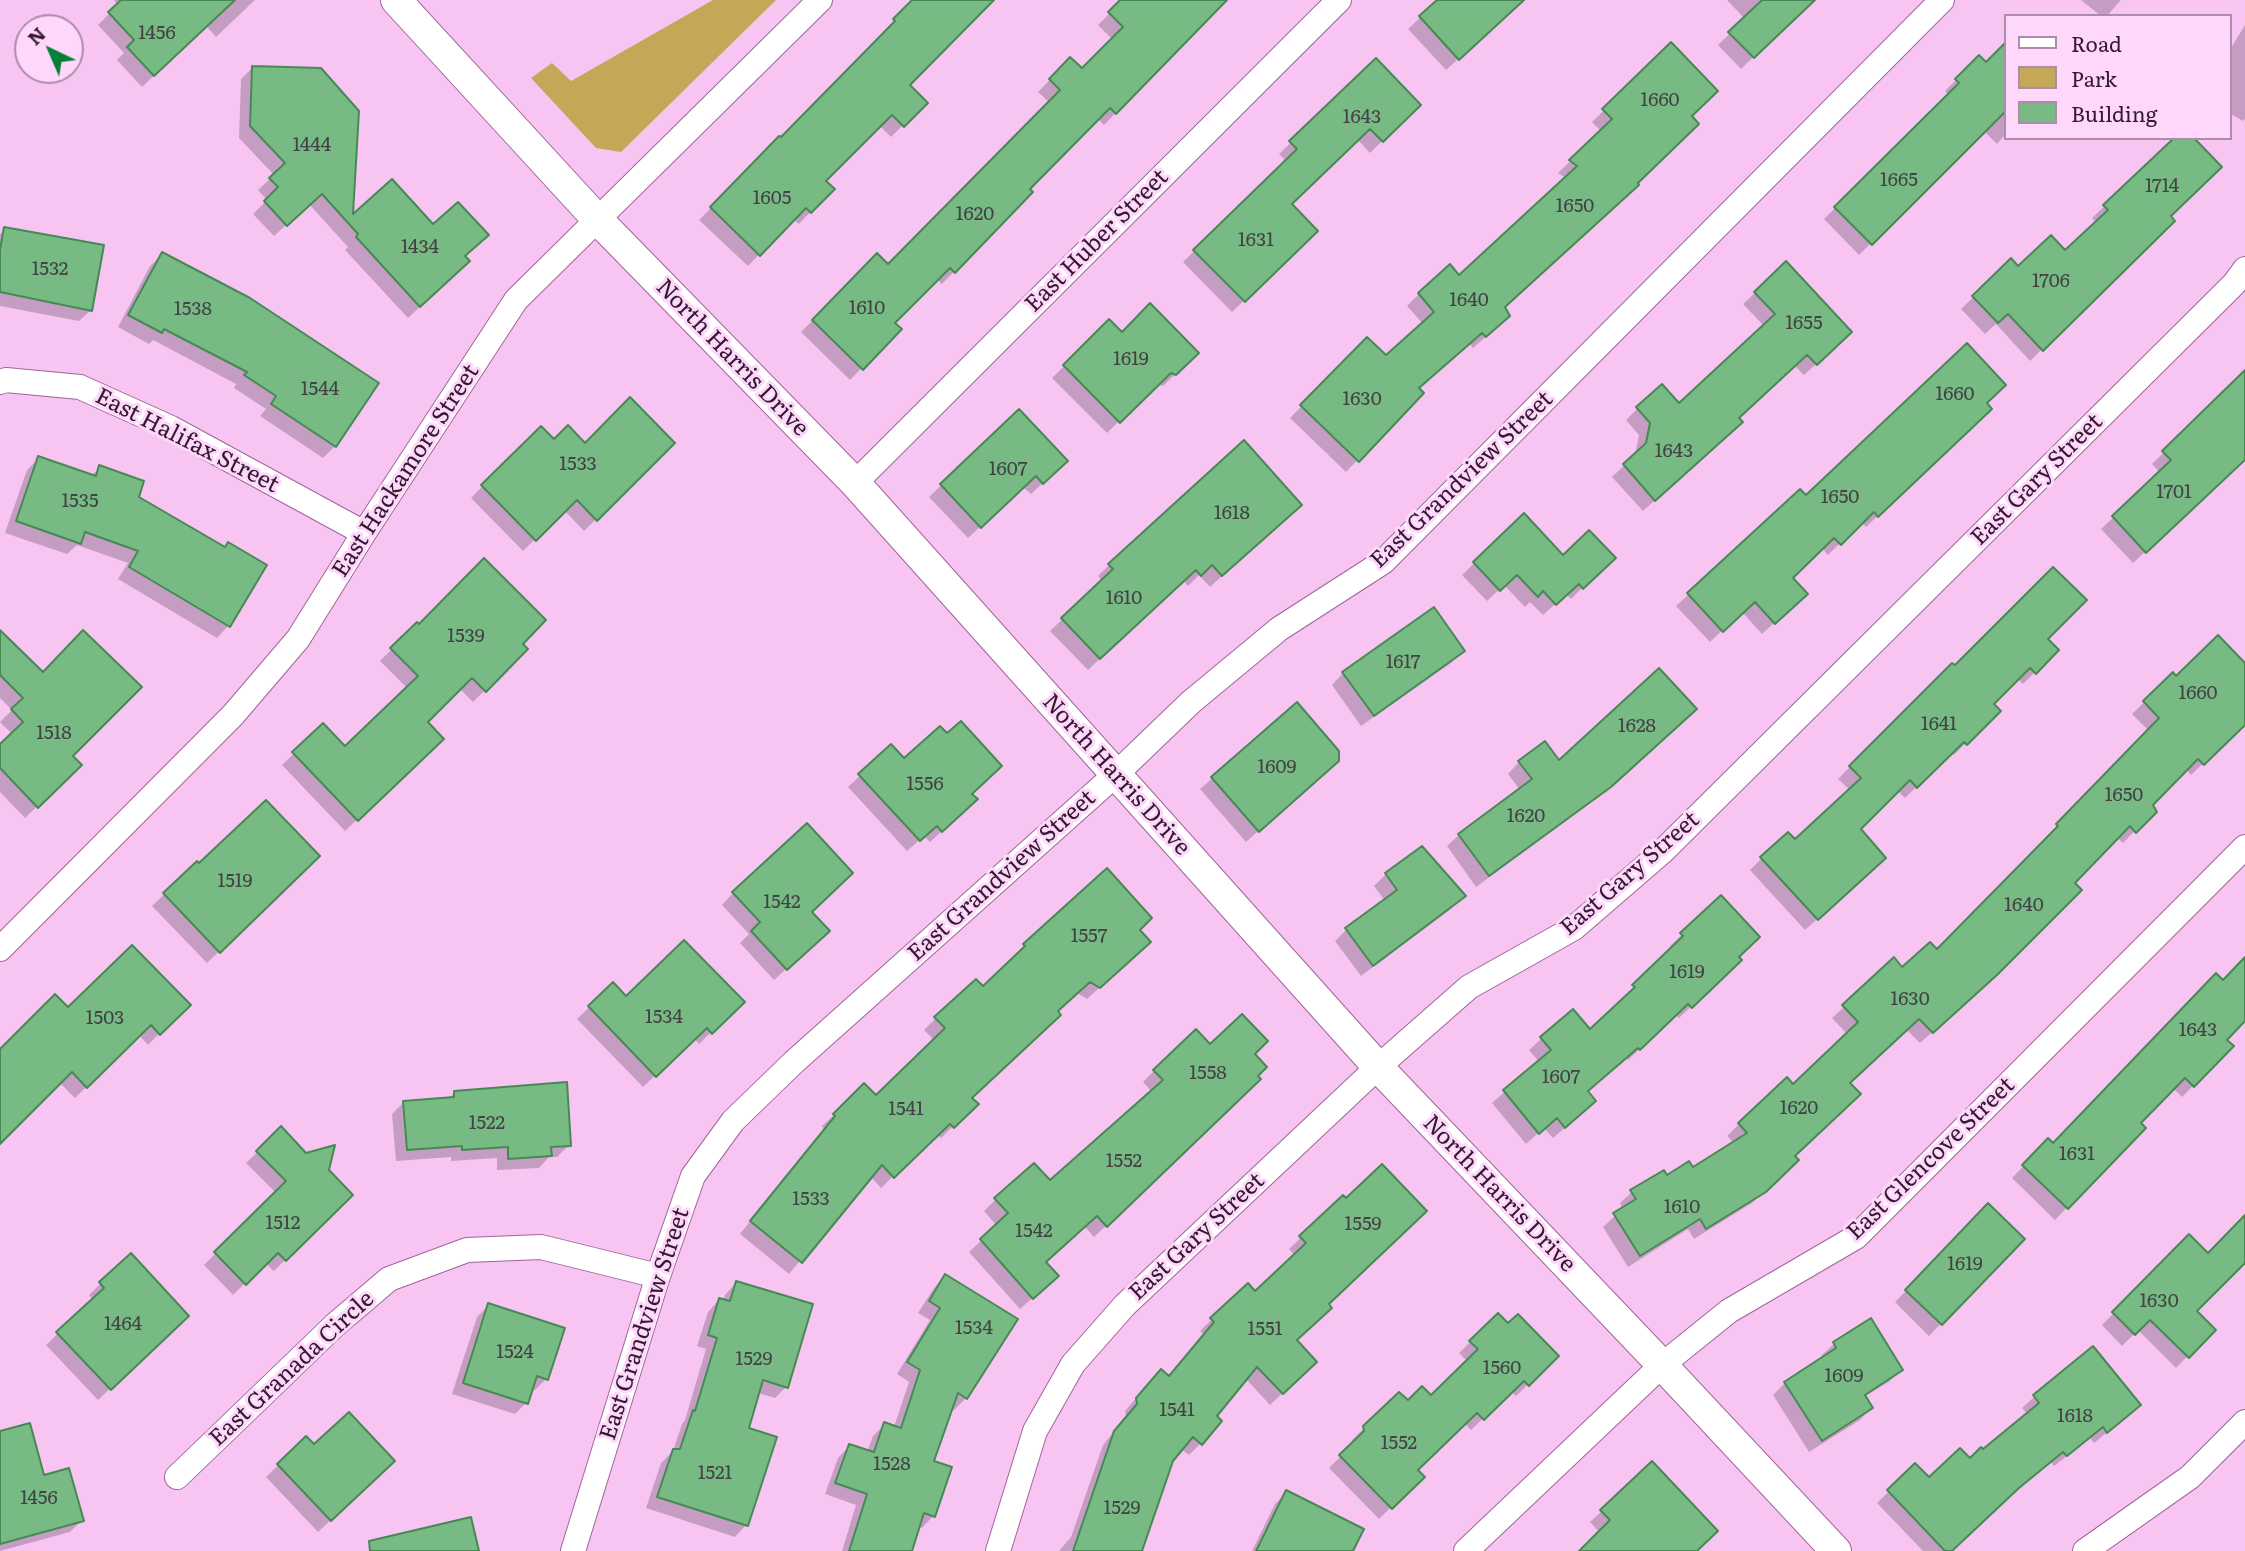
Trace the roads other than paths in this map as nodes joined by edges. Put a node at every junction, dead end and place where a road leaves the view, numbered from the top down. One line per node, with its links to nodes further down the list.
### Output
1 (396, 0): 5 (street, North Harris Drive)
2 (820, 0): 5 (street, East Hackamore Street)
3 (1339, 0): 8 (street, East Huber Street)
4 (1942, 0): 10 (street, East Grandview Street)
5 (597, 219): 8 (street, North Harris Drive); 9 (street, East Hackamore Street)
6 (2245, 269): 13 (street, East Gary Street)
7 (0, 382): 9 (street, East Halifax Street)
8 (855, 483): 10 (street, North Harris Drive)
9 (365, 533): 12 (street, East Hackamore Street)
10 (1115, 775): 13 (street, North Harris Drive); 14 (street, East Grandview Street)
11 (2245, 847): 15 (street, East Glencove Street)
12 (0, 950)
13 (1378, 1068): 15 (street, North Harris Drive); 19 (street, East Gary Street)
14 (658, 1276): 17 (street, East Granada Circle); 18 (street, East Grandview Street)
15 (1662, 1365): 20 (street, East Glencove Street); 21 (street, North Harris Drive)
16 (2245, 1422): 22 (street)
17 (177, 1477)
18 (573, 1551)
19 (998, 1551)
20 (1466, 1551)
21 (1836, 1551)
22 (2085, 1551)

